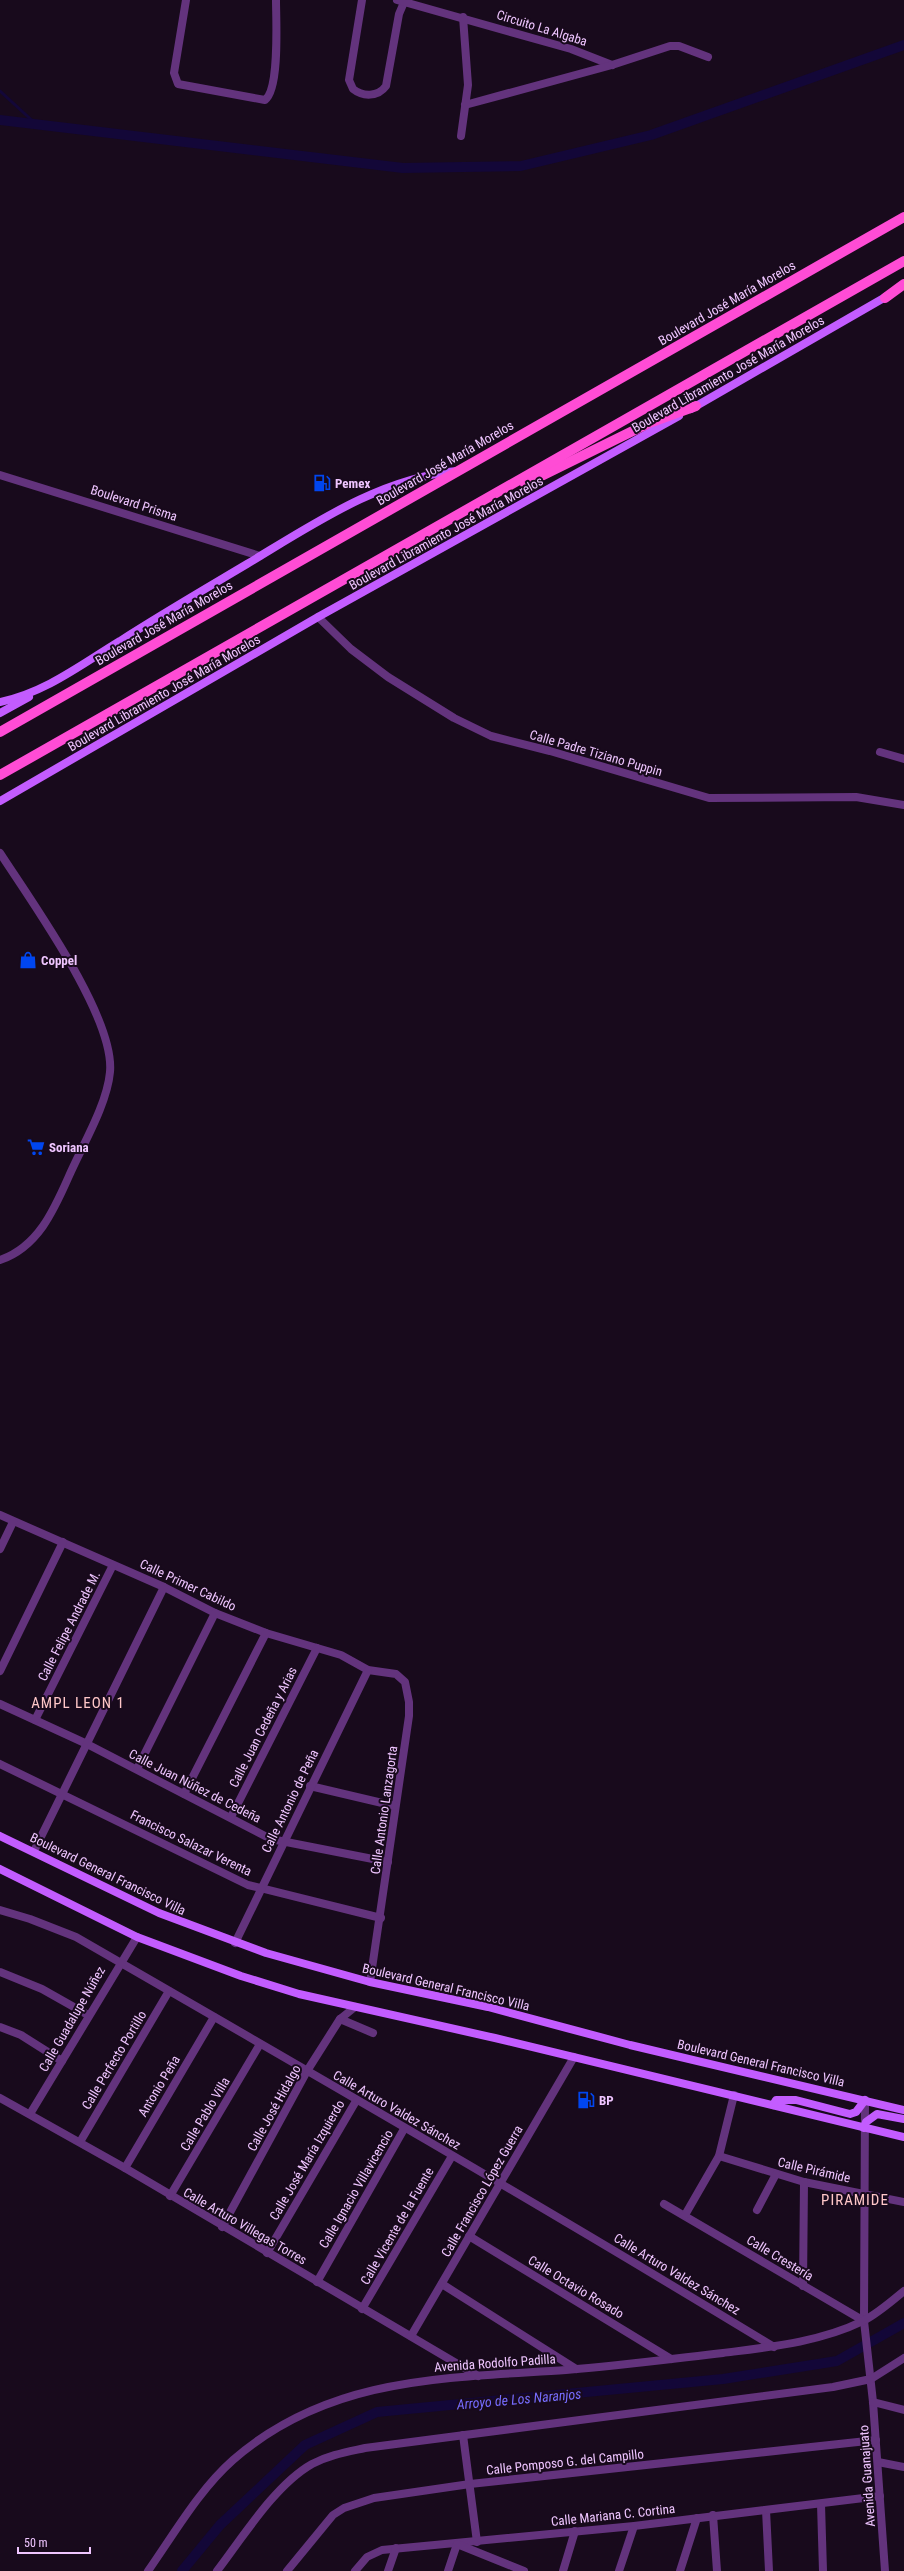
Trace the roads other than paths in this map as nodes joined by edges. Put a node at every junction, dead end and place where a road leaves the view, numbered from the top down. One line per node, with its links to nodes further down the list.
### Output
1 (186, 0): 2 (street)
2 (276, 0)
3 (362, 0): 4 (street)
4 (402, 1): 5 (street, Circuito La Algaba)
5 (463, 17): 7 (street, Circuito La Algaba); 8 (street)
6 (708, 57): 7 (street)
7 (612, 65): 8 (street)
8 (465, 104): 9 (street)
9 (461, 136)
10 (904, 217): 16 (main road, Boulevard José María Morelos)
11 (904, 261): 18 (main road)
12 (904, 284): 14 (main road)
13 (904, 287): 14 (main road, Boulevard Libramiento José María Morelos)
14 (885, 298): 15 (main road, Boulevard Libramiento José María Morelos)
15 (696, 406): 18 (main road); 20 (main road, Boulevard Libramiento José María Morelos)
16 (458, 471): 19 (main road); 24 (main road, Boulevard José María Morelos)
17 (0, 474): 19 (street, Boulevard Prisma)
18 (493, 496): 27 (main road)
19 (260, 556): 21 (main road)
20 (318, 617): 28 (main road, Boulevard Libramiento José María Morelos); 29 (street, Calle Padre Tiziano Puppin)
21 (44, 688): 22 (main road); 23 (main road)
22 (0, 702)
23 (0, 713)
24 (0, 732)
25 (880, 752): 26 (street)
26 (904, 758)
27 (0, 776)
28 (0, 801)
29 (904, 805)
30 (0, 853): 31 (street)
31 (0, 1260)
32 (0, 1515): 33 (street, Calle Primer Cabildo)
33 (13, 1522): 34 (street, Calle Primer Cabildo); 35 (street)
34 (63, 1542): 36 (street, Calle Primer Cabildo); 42 (street)
35 (0, 1549)
36 (113, 1565): 37 (street, Calle Primer Cabildo); 44 (street, Calle Felipe Andrade M.)
37 (164, 1587): 38 (street, Calle Primer Cabildo); 45 (street)
38 (216, 1613): 39 (street, Calle Primer Cabildo); 47 (street)
39 (266, 1633): 40 (street, Calle Primer Cabildo); 50 (street)
40 (317, 1648): 41 (street, Calle Primer Cabildo); 52 (street, Calle Juan Cedeña y Arias)
41 (368, 1670): 48 (street, Calle Antonio de Peña); 51 (street, Calle Antonio Lanzagorta)
42 (0, 1671)
43 (0, 1704): 44 (street, Calle Juan Núñez de Cedeña)
44 (34, 1720): 45 (street, Calle Juan Núñez de Cedeña)
45 (87, 1744): 47 (street, Calle Juan Núñez de Cedeña); 49 (street)
46 (0, 1764): 49 (street, Francisco Salazar Verenta)
47 (137, 1769): 50 (street, Calle Juan Núñez de Cedeña)
48 (310, 1786): 51 (street); 54 (street, Calle Antonio de Peña)
49 (62, 1794): 55 (street); 58 (street, Francisco Salazar Verenta)
50 (184, 1794): 52 (street, Calle Juan Núñez de Cedeña)
51 (395, 1806): 56 (street, Calle Antonio Lanzagorta)
52 (231, 1817): 54 (street, Calle Juan Núñez de Cedeña)
53 (0, 1836): 55 (main road, Boulevard General Francisco Villa)
54 (284, 1842): 56 (street, Calle Juan Núñez de Cedeña); 58 (street, Calle Antonio de Peña)
55 (34, 1851): 62 (main road, Boulevard General Francisco Villa)
56 (388, 1862): 60 (street, Calle Antonio Lanzagorta)
57 (0, 1869): 61 (main road)
58 (261, 1890): 60 (street, Francisco Salazar Verenta); 62 (street, Calle Antonio de Peña)
59 (0, 1910): 63 (street, Calle Arturo Valdez Sánchez)
60 (381, 1918): 65 (street, Calle Antonio Lanzagorta)
61 (137, 1937): 63 (street, Calle Guadalupe Núñez); 67 (main road)
62 (235, 1943): 65 (main road, Boulevard General Francisco Villa)
63 (120, 1962): 66 (street, Calle Arturo Valdez Sánchez); 68 (street, Calle Guadalupe Núñez)
64 (0, 1972): 68 (street)
65 (370, 1982): 79 (main road, Boulevard General Francisco Villa)
66 (169, 1991): 69 (street, Calle Arturo Valdez Sánchez); 88 (street, Calle Perfecto Portillo)
67 (355, 2007): 70 (street, Calle José Hidalgo); 74 (main road)
68 (88, 2015): 75 (street, Calle Guadalupe Núñez)
69 (214, 2017): 73 (street, Calle Arturo Valdez Sánchez); 91 (street, Antonio Peña)
70 (340, 2018): 72 (street); 76 (street, Calle José Hidalgo)
71 (0, 2026): 75 (street)
72 (373, 2033)
73 (260, 2044): 76 (street, Calle Arturo Valdez Sánchez); 96 (street, Calle Pablo Villa)
74 (574, 2058): 77 (main road); 93 (street, Calle Francisco López Guerra)
75 (62, 2061): 83 (street, Calle Guadalupe Núñez)
76 (307, 2072): 80 (street, Calle Arturo Valdez Sánchez); 101 (street, Calle José Hidalgo)
77 (734, 2095): 81 (main road); 90 (street)
78 (0, 2098): 83 (street, Calle Arturo Villegas Torres)
79 (865, 2100): 81 (main road); 82 (main road, Boulevard General Francisco Villa); 85 (street, Avenida Guanajuato)
80 (356, 2101): 86 (street, Calle Arturo Valdez Sánchez); 103 (street, Calle José María Izquierdo)
81 (773, 2105): 85 (main road)
82 (904, 2110)
83 (30, 2114): 88 (street, Calle Arturo Villegas Torres)
84 (904, 2119): 85 (main road)
85 (864, 2128): 87 (main road); 95 (street, Avenida Guanajuato)
86 (404, 2129): 89 (street, Calle Arturo Valdez Sánchez); 104 (street, Calle Ignacio Villavicencio)
87 (904, 2137)
88 (80, 2142): 91 (street, Calle Arturo Villegas Torres)
89 (452, 2156): 93 (street, Calle Arturo Valdez Sánchez); 108 (street, Calle Vicente de la Fuente)
90 (719, 2156): 92 (street, Calle Pirámide); 100 (street)
91 (125, 2168): 96 (street, Calle Arturo Villegas Torres)
92 (776, 2174): 94 (street, Calle Pirámide); 99 (street)
93 (501, 2182): 102 (street, Calle Francisco López Guerra); 111 (street, Calle Arturo Valdez Sánchez)
94 (804, 2182): 95 (street, Calle Pirámide); 106 (street)
95 (866, 2193): 97 (street, Calle Pirámide); 109 (street, Avenida Guanajuato)
96 (170, 2196): 101 (street, Calle Arturo Villegas Torres)
97 (904, 2202)
98 (664, 2204): 100 (street, Calle Crestería)
99 (757, 2210)
100 (685, 2215): 106 (street, Calle Crestería)
101 (222, 2226): 103 (street, Calle Arturo Villegas Torres)
102 (469, 2236): 105 (street, Calle Francisco López Guerra); 113 (street, Calle Octavio Rosado)
103 (267, 2253): 104 (street, Calle Arturo Villegas Torres)
104 (317, 2282): 108 (street, Calle Arturo Villegas Torres)
105 (442, 2284): 110 (street, Calle Francisco López Guerra); 114 (street)
106 (803, 2286): 109 (street, Calle Crestería)
107 (904, 2291): 109 (street, Avenida Rodolfo Padilla)
108 (362, 2309): 110 (street, Calle Arturo Villegas Torres)
109 (864, 2321): 111 (street, Avenida Rodolfo Padilla); 116 (street, Avenida Guanajuato)
110 (411, 2336): 115 (street, Calle Arturo Villegas Torres)
111 (774, 2347): 113 (street, Avenida Rodolfo Padilla)
112 (904, 2358): 116 (street)
113 (671, 2359): 114 (street, Avenida Rodolfo Padilla)
114 (576, 2369): 115 (street, Avenida Rodolfo Padilla)
115 (478, 2376): 135 (street, Avenida Rodolfo Padilla)
116 (871, 2379): 117 (street, Avenida Guanajuato); 119 (street)
117 (873, 2402): 118 (street); 120 (street, Avenida Guanajuato)
118 (904, 2410)
119 (463, 2435): 123 (street); 136 (street)
120 (876, 2440): 121 (street, Avenida Guanajuato); 123 (street, Calle Pomposo G. del Campillo)
121 (878, 2462): 122 (street); 124 (street, Avenida Guanajuato)
122 (904, 2467)
123 (470, 2484): 131 (street); 137 (street, Calle Pomposo G. del Campillo)
124 (880, 2496): 125 (street, Calle Mariana C. Cortina); 148 (street, Avenida Guanajuato)
125 (821, 2504): 126 (street, Calle Mariana C. Cortina); 147 (street)
126 (766, 2510): 127 (street, Calle Mariana C. Cortina); 146 (street)
127 (713, 2515): 128 (street, Calle Mariana C. Cortina); 145 (street)
128 (697, 2518): 129 (street, Calle Mariana C. Cortina); 144 (street)
129 (634, 2526): 130 (street, Calle Mariana C. Cortina); 143 (street)
130 (575, 2531): 131 (street, Calle Mariana C. Cortina); 142 (street)
131 (477, 2542): 132 (street, Calle Mariana C. Cortina)
132 (457, 2544): 133 (street, Calle Mariana C. Cortina); 134 (street); 140 (street)
133 (396, 2548): 138 (street, Calle Mariana C. Cortina); 139 (street)
134 (509, 2569): 141 (street)
135 (148, 2571)
136 (217, 2571)
137 (287, 2571)
138 (355, 2571)
139 (388, 2571)
140 (448, 2571)
141 (524, 2571)
142 (563, 2571)
143 (620, 2571)
144 (680, 2571)
145 (717, 2571)
146 (769, 2571)
147 (823, 2571)
148 (885, 2571)

